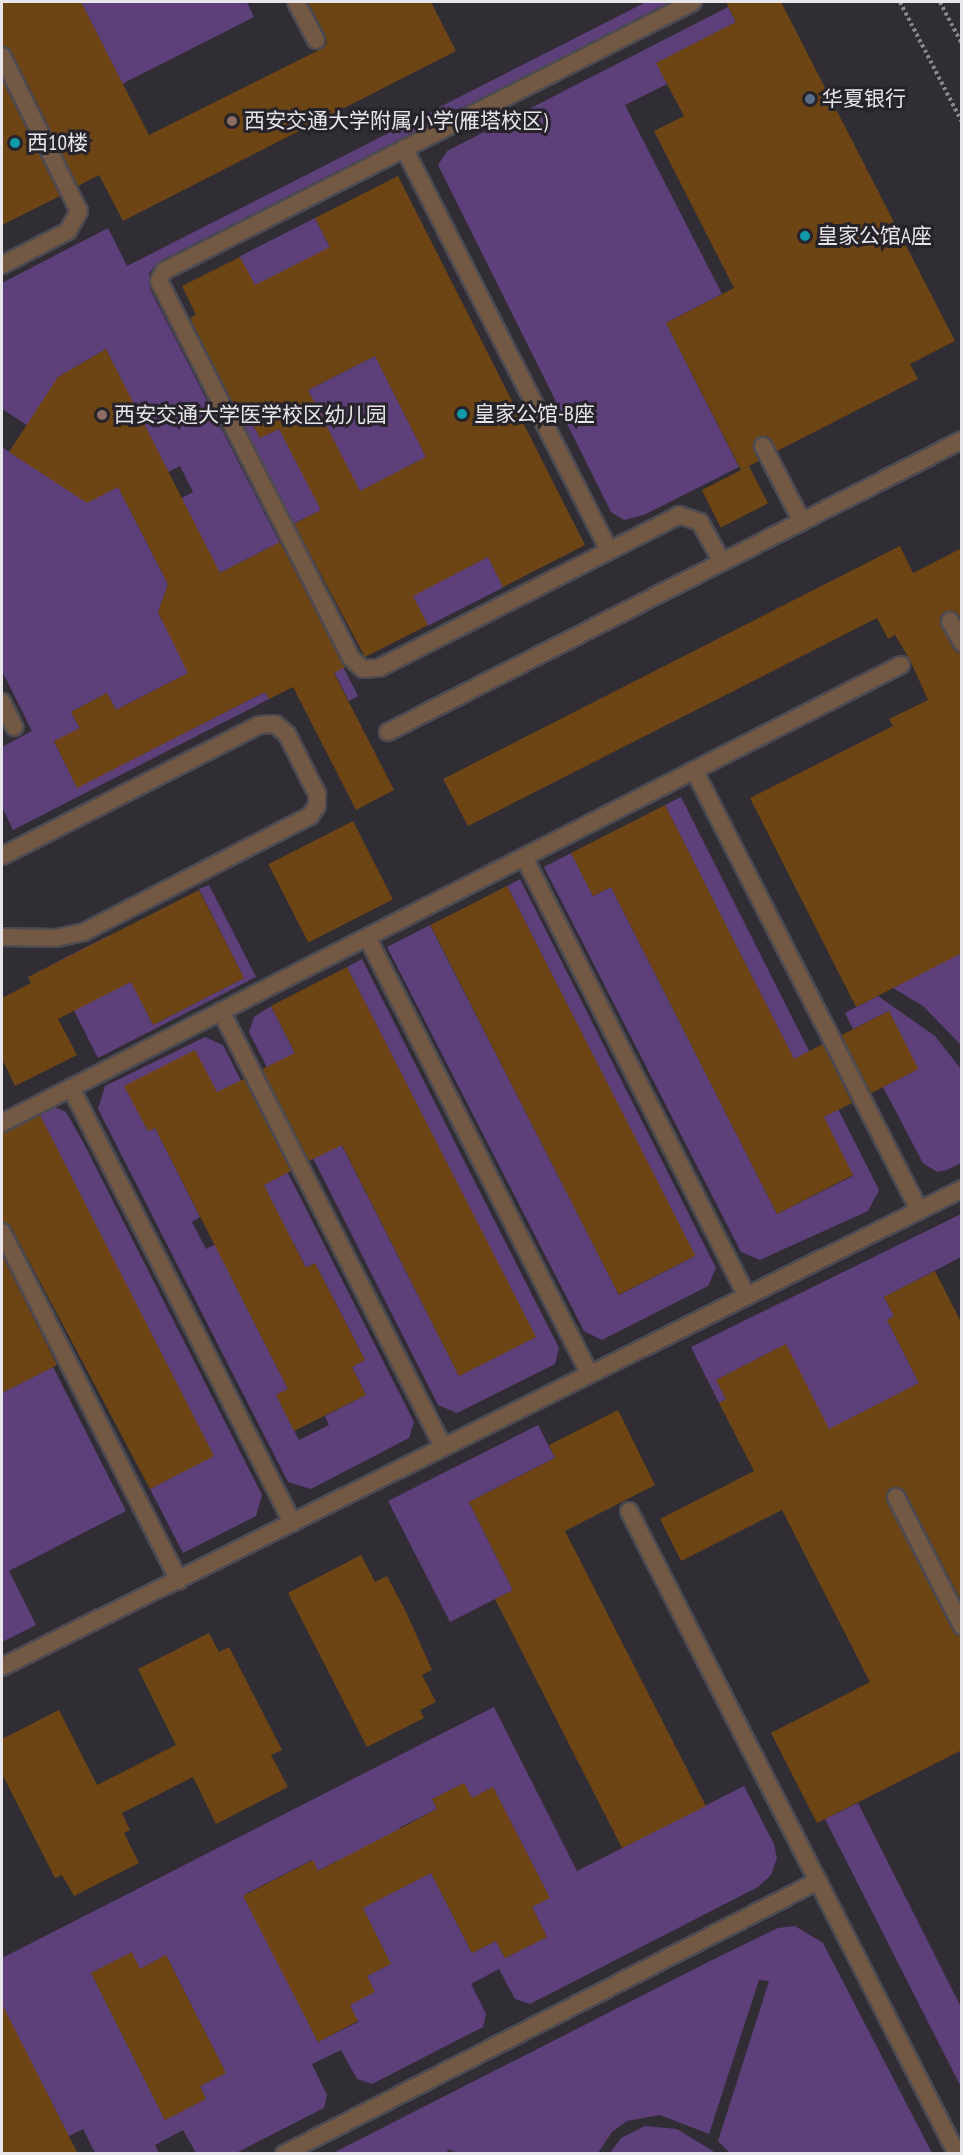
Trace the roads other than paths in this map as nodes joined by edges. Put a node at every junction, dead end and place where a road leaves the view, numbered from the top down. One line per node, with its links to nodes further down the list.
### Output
1 (296, 2): 3 (street)
2 (693, 2): 5 (street)
3 (316, 40)
4 (2, 56): 6 (street)
5 (404, 148): 10 (street); 10 (street)
6 (2, 265)
7 (962, 440): 9 (street)
8 (763, 446): 9 (street)
9 (802, 522): 11 (street)
10 (609, 550): 11 (street)
11 (722, 562): 17 (street)
12 (950, 621): 13 (street)
13 (962, 643)
14 (901, 665): 18 (street)
15 (2, 702): 16 (street)
16 (14, 727)
17 (388, 732)
18 (694, 770): 20 (street); 27 (street)
19 (2, 856): 21 (street)
20 (524, 857): 22 (street); 29 (street)
21 (2, 937)
22 (367, 937): 23 (street); 30 (street)
23 (221, 1011): 24 (street); 31 (street)
24 (71, 1088): 25 (street); 34 (street)
25 (2, 1123)
26 (962, 1188): 27 (street)
27 (919, 1210): 29 (street)
28 (2, 1232): 35 (street)
29 (746, 1294): 30 (street)
30 (589, 1373): 31 (street)
31 (443, 1448): 34 (street)
32 (896, 1497): 36 (street)
33 (629, 1511): 38 (street)
34 (293, 1523): 35 (street)
35 (179, 1581): 37 (street)
36 (962, 1626)
37 (2, 1667)
38 (818, 1881): 39 (street); 40 (street)
39 (284, 2154)
40 (957, 2154)

